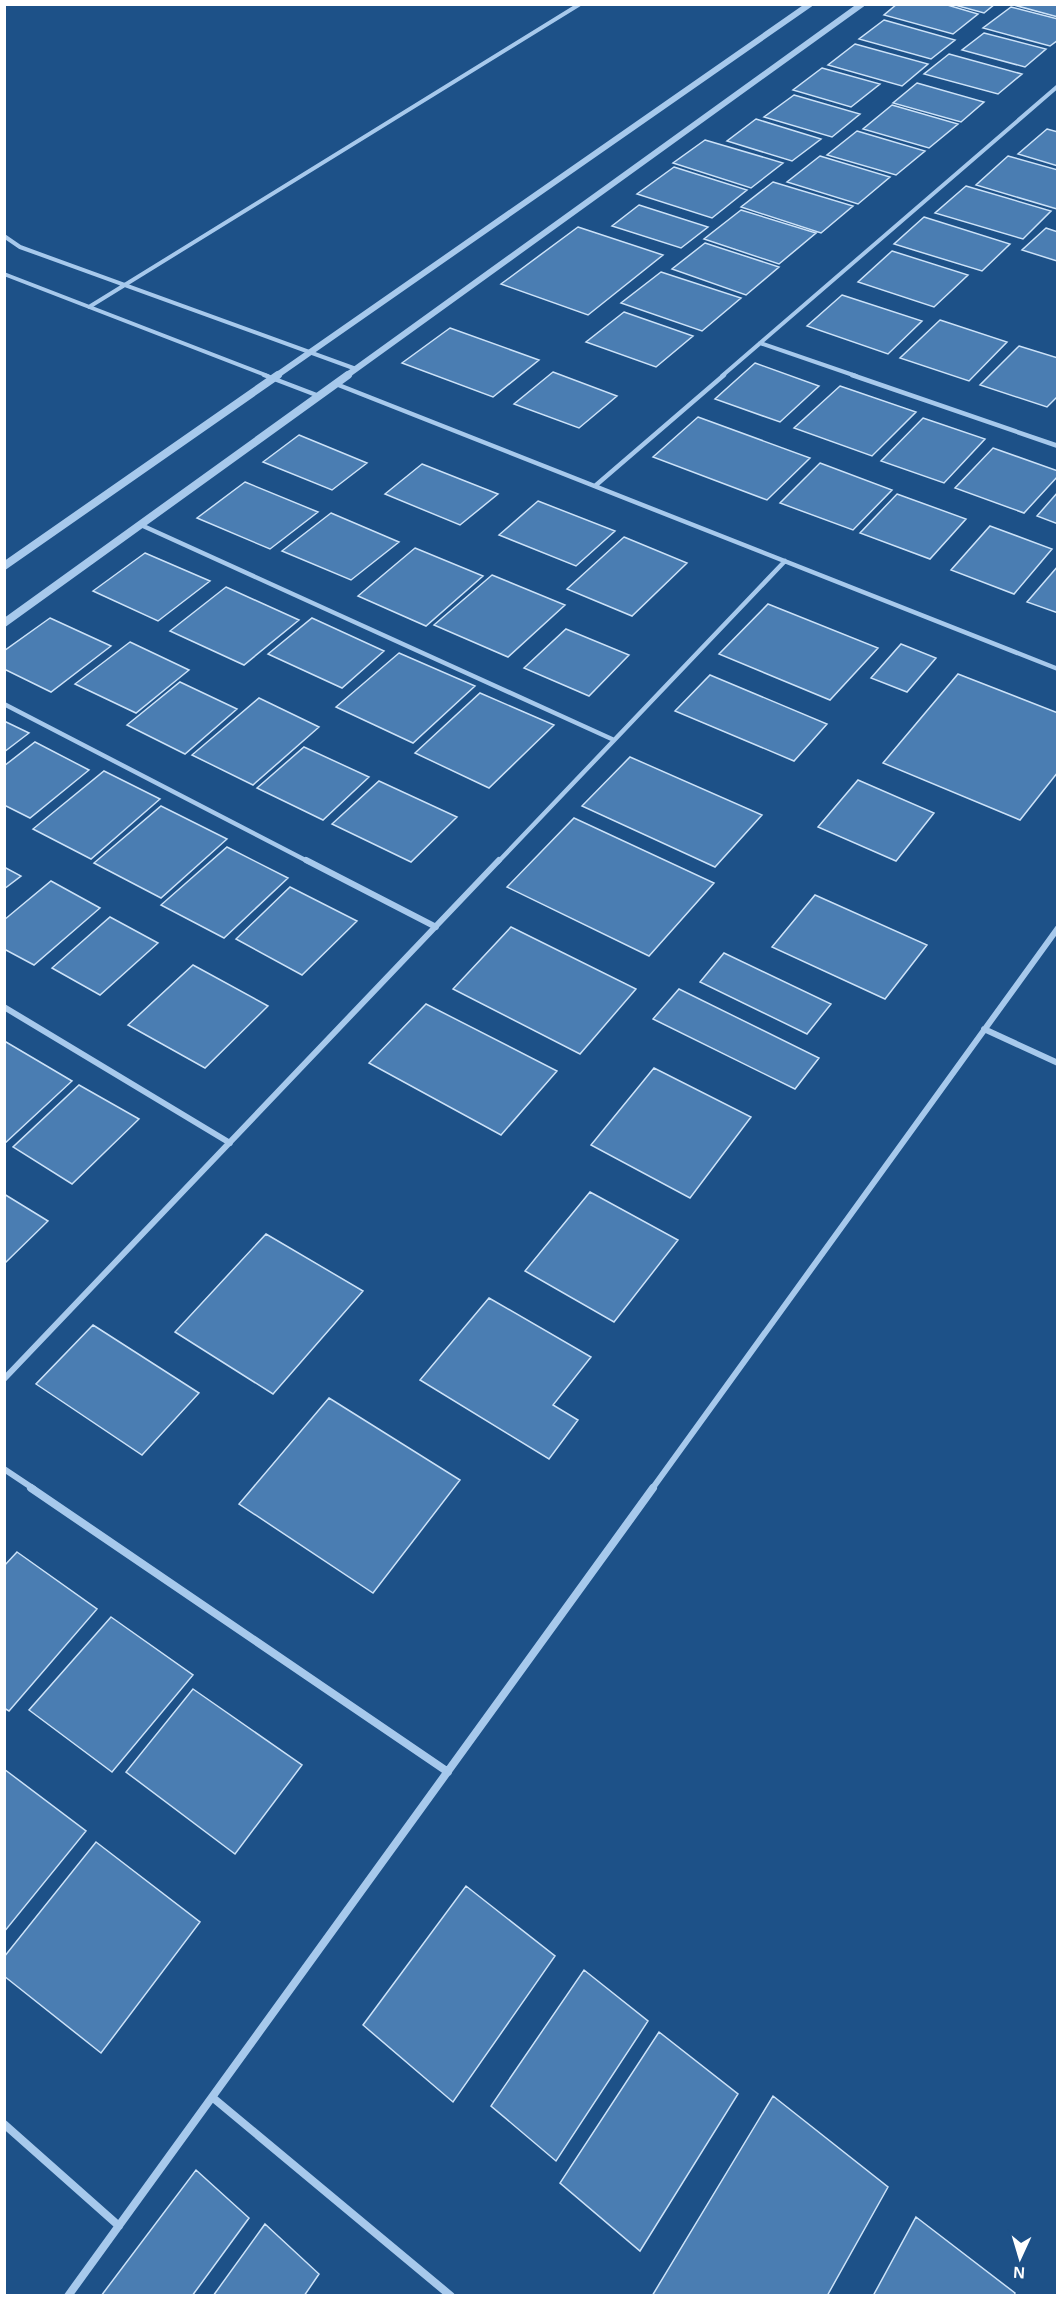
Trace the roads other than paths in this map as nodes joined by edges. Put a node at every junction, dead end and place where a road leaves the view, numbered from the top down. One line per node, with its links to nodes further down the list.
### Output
1 (580, 4): 7 (street)
2 (810, 4): 10 (street)
3 (862, 4): 11 (street)
4 (1058, 86): 9 (street)
5 (4, 236): 7 (street)
6 (4, 274): 8 (street)
7 (125, 285): 8 (street); 10 (street)
8 (89, 307): 12 (street)
9 (760, 343): 15 (street); 16 (street)
10 (310, 352): 11 (street); 12 (street)
11 (356, 369): 13 (street)
12 (272, 379): 14 (street); 19 (street)
13 (336, 384): 14 (street); 16 (street)
14 (320, 396): 17 (street)
15 (1058, 446)
16 (595, 486): 18 (street)
17 (141, 525): 20 (street); 23 (street)
18 (785, 561): 21 (street); 23 (street)
19 (4, 566)
20 (4, 623)
21 (1058, 669)
22 (4, 704): 24 (street)
23 (614, 740): 24 (street)
24 (436, 927): 29 (street)
25 (1058, 927): 27 (street)
26 (4, 1007): 29 (street)
27 (984, 1029): 28 (street); 32 (street)
28 (1058, 1063)
29 (230, 1143): 30 (street)
30 (4, 1379)
31 (4, 1469): 32 (street)
32 (448, 1772): 33 (street)
33 (212, 2097): 35 (street); 37 (street)
34 (4, 2124): 35 (street)
35 (119, 2226): 36 (street)
36 (68, 2295)
37 (451, 2295)

